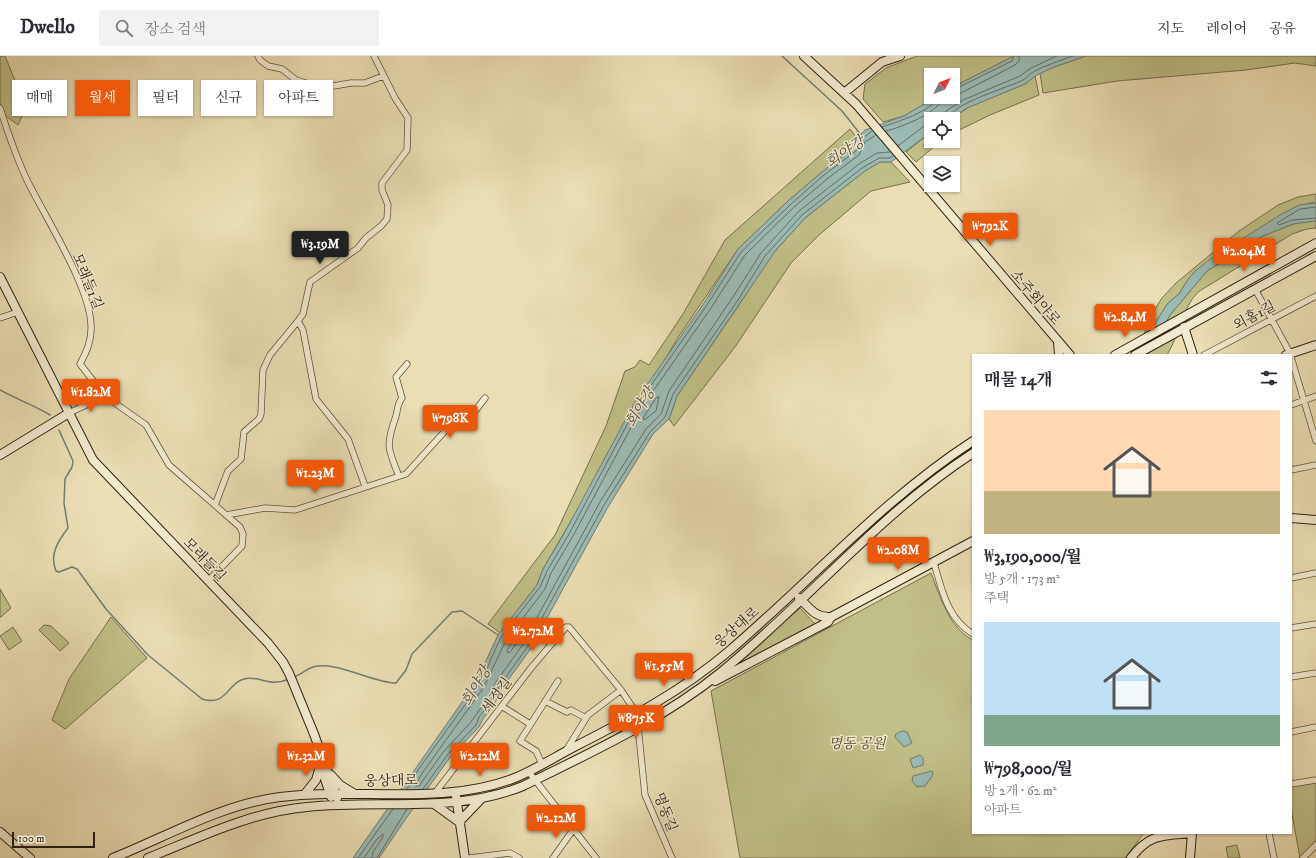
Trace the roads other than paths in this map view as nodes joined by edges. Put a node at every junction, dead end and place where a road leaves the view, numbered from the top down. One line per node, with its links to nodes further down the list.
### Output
1 (258, 56): 5 (street)
2 (374, 56): 5 (street)
3 (804, 56): 6 (main road)
4 (900, 56): 6 (main road)
5 (382, 76): 16 (street)
6 (844, 93): 18 (main road, 소주회야로)
7 (0, 108): 30 (street, 모래들1길)
8 (1316, 243): 22 (main road)
9 (1316, 256): 11 (main road)
10 (0, 277): 13 (main road, 모래들길)
11 (1255, 289): 15 (street); 17 (main road)
12 (1316, 296): 15 (street, 외홈1길)
13 (18, 312): 14 (street); 35 (main road, 모래들길)
14 (0, 318)
15 (1272, 319): 25 (street, 외홈1길); 26 (street)
16 (298, 321): 43 (street); 44 (street)
17 (1182, 329): 23 (main road); 24 (main road)
18 (1058, 342): 20 (main road); 21 (main road, 소주회야로)
19 (1316, 345): 27 (main road)
20 (1059, 354)
21 (1069, 354)
22 (1117, 354)
23 (1137, 354)
24 (1193, 354)
25 (1206, 354)
26 (1289, 354)
27 (1292, 354)
28 (407, 364): 42 (street)
29 (1292, 364): 33 (street)
30 (105, 396): 35 (street); 44 (street, 모래들1길)
31 (1316, 396): 33 (street)
32 (484, 398): 42 (street)
33 (1304, 400): 34 (street); 36 (street)
34 (1292, 405)
35 (69, 413): 39 (main road); 52 (main road, 모래들길)
36 (1316, 441)
37 (972, 442): 54 (main road, 웅상대로)
38 (972, 454): 53 (main road, 웅상대로)
39 (0, 455)
40 (1316, 465): 41 (street)
41 (1292, 470)
42 (399, 476): 43 (street)
43 (365, 486): 45 (street)
44 (215, 505): 45 (street, 모래들1길)
45 (226, 515): 52 (street, 모래들1길)
46 (1292, 518): 47 (main road)
47 (1316, 520)
48 (972, 542): 49 (main road)
49 (934, 563): 57 (main road); 60 (street)
50 (1316, 573): 51 (street)
51 (1292, 578)
52 (208, 581): 75 (main road, 모래들길)
53 (811, 592): 55 (main road, 웅상대로); 56 (main road)
54 (794, 593): 55 (main road); 68 (main road, 웅상대로)
55 (802, 600): 56 (main road); 65 (main road, 웅상대로)
56 (815, 614): 57 (main road)
57 (831, 617): 65 (main road)
58 (1316, 624): 59 (street)
59 (1292, 628)
60 (972, 633)
61 (1316, 673): 62 (street)
62 (1292, 677)
63 (558, 680): 66 (street)
64 (621, 690): 67 (street, 세정길); 68 (street, 세정길); 69 (street)
65 (698, 690): 71 (main road, 웅상대로)
66 (545, 701): 69 (street); 70 (street)
67 (503, 707): 70 (street); 81 (street, 세정길)
68 (638, 714): 74 (main road, 웅상대로)
69 (586, 718): 74 (street)
70 (530, 724): 76 (street)
71 (638, 726): 78 (main road, 웅상대로); 105 (street, 명동길)
72 (1316, 728): 73 (street)
73 (1292, 732)
74 (567, 751): 76 (main road, 웅상대로)
75 (322, 764): 83 (main road); 84 (main road, 모래들길); 85 (main road)
76 (542, 764): 77 (main road, 웅상대로)
77 (528, 771): 78 (street); 82 (main road, 웅상대로)
78 (535, 780): 86 (main road, 웅상대로); 91 (street)
79 (1316, 780): 80 (street)
80 (1292, 784)
81 (435, 792): 82 (main road, 웅상대로); 83 (main road, 웅상대로)
82 (455, 792): 87 (main road)
83 (356, 793): 84 (main road, 웅상대로)
84 (333, 794): 85 (main road, 웅상대로); 88 (main road, 모래들길)
85 (304, 795): 98 (main road, 웅상대로)
86 (482, 798): 87 (main road, 웅상대로); 90 (main road)
87 (457, 802): 89 (main road, 웅상대로); 90 (main road)
88 (337, 804): 89 (main road, 웅상대로); 99 (main road, 웅상대로)
89 (434, 804): 90 (main road)
90 (459, 822): 100 (main road)
91 (572, 830): 103 (street); 104 (street)
92 (0, 832): 97 (main road)
93 (1185, 834): 106 (main road)
94 (1192, 834): 107 (main road)
95 (1269, 834): 108 (street)
96 (1316, 845): 109 (street)
97 (30, 858)
98 (113, 858)
99 (148, 858)
100 (465, 858)
101 (469, 858): 102 (street)
102 (519, 858)
103 (553, 858)
104 (596, 858)
105 (672, 858)
106 (1131, 858)
107 (1190, 858)
108 (1274, 858)
109 (1303, 858)

